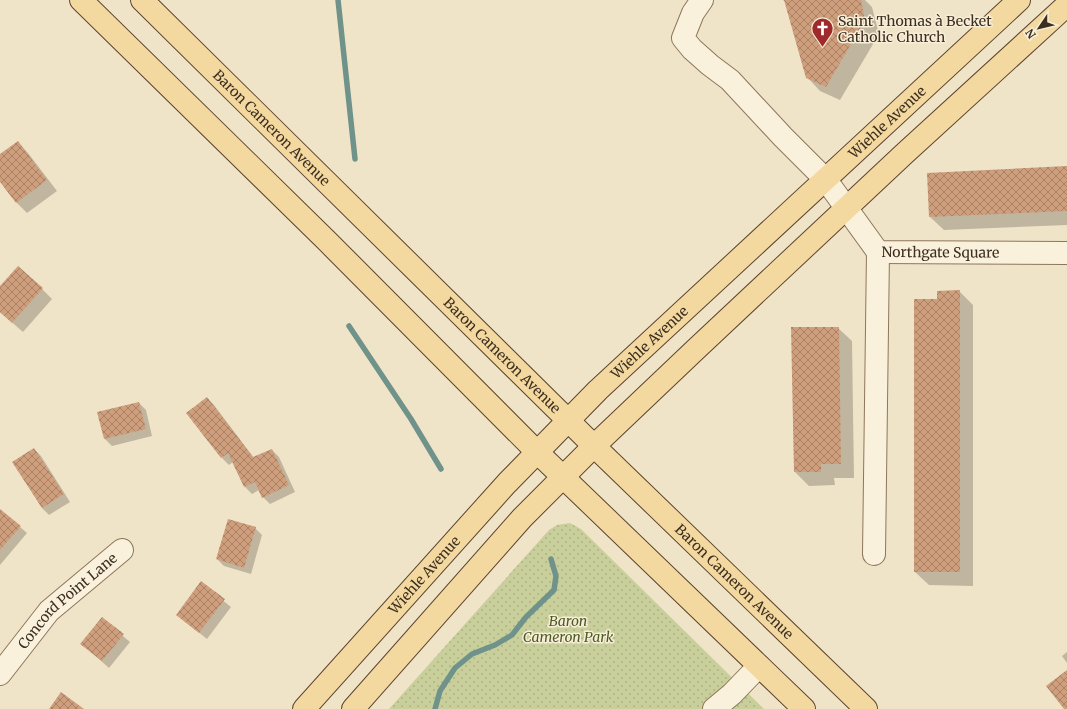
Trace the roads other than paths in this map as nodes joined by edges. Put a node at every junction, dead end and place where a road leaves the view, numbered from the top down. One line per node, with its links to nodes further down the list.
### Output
1 (81, 0): 12 (main road)
2 (142, 0): 10 (main road, Baron Cameron Avenue)
3 (702, 0): 6 (street, Northgate Square)
4 (1019, 0): 6 (main road, Wiehle Avenue)
5 (1067, 5): 7 (main road)
6 (826, 180): 7 (street, Northgate Square); 10 (main road, Wiehle Avenue)
7 (847, 208): 8 (street, Northgate Square); 11 (main road)
8 (878, 252): 9 (street, Northgate Square); 15 (street)
9 (1067, 253)
10 (568, 420): 11 (main road, Baron Cameron Avenue); 12 (main road, Wiehle Avenue)
11 (594, 446): 13 (main road); 22 (main road, Baron Cameron Avenue)
12 (537, 452): 13 (main road); 18 (main road, Wiehle Avenue)
13 (563, 477): 16 (main road); 19 (main road)
14 (122, 550): 17 (street, Concord Point Lane)
15 (874, 554)
16 (759, 666): 20 (street); 21 (main road)
17 (0, 674)
18 (304, 709)
19 (353, 709)
20 (714, 709)
21 (804, 709)
22 (866, 709)

